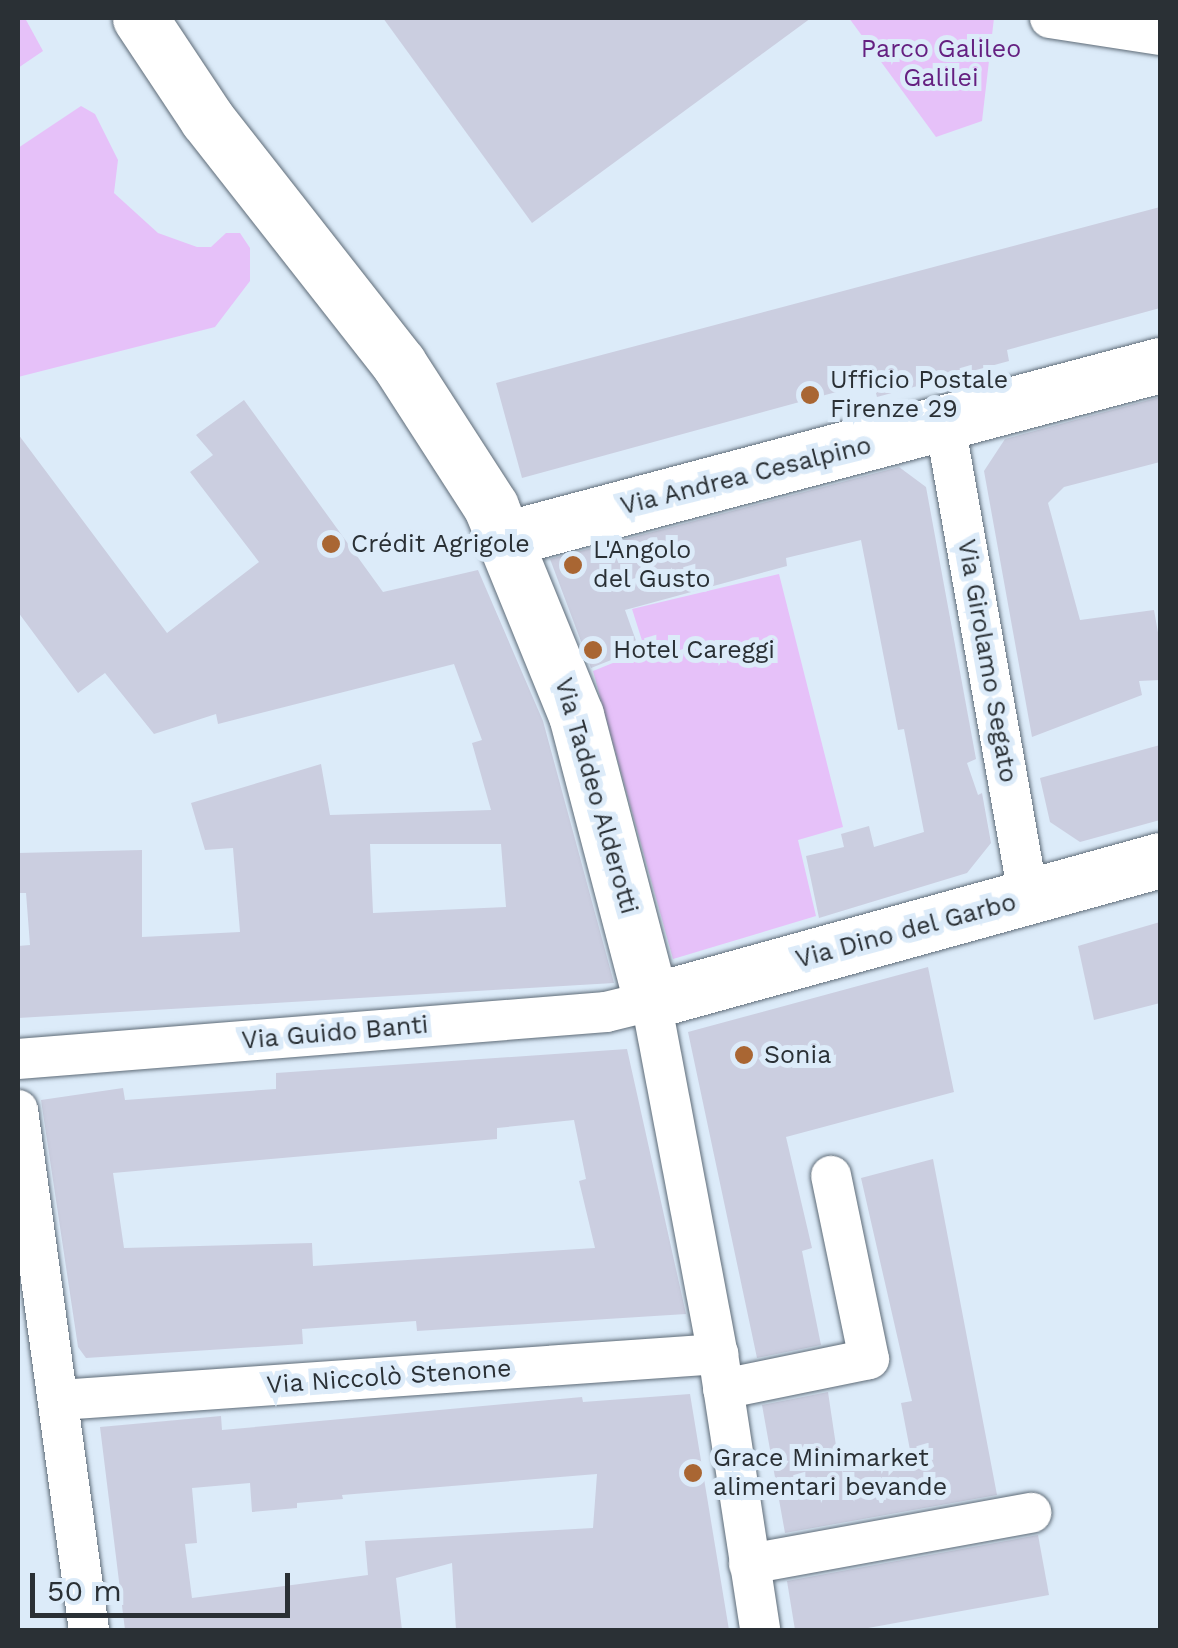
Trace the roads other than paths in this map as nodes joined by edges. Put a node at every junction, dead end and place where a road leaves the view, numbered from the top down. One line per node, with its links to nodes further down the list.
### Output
1 (140, 18): 6 (street, Via Taddeo Alderotti)
2 (1050, 18): 3 (street)
3 (1160, 34)
4 (1160, 365): 5 (street, Via Andrea Cesalpino)
5 (945, 424): 6 (street, Via Andrea Cesalpino); 8 (street, Via Girolamo Segato)
6 (505, 539): 9 (street, Via Taddeo Alderotti)
7 (1160, 860): 8 (street, Via Dino del Garbo)
8 (1029, 898): 9 (street, Via Dino del Garbo)
9 (651, 1001): 10 (street, Via Guido Banti); 13 (street, Via Taddeo Alderotti)
10 (18, 1058)
11 (18, 1110): 14 (street)
12 (831, 1176): 13 (street, Via Niccolò Stenone)
13 (720, 1371): 14 (street, Via Niccolò Stenone); 16 (street, Via Taddeo Alderotti)
14 (60, 1400): 17 (street)
15 (1031, 1514): 16 (street)
16 (749, 1564): 18 (street, Via Taddeo Alderotti)
17 (89, 1630)
18 (760, 1630)

